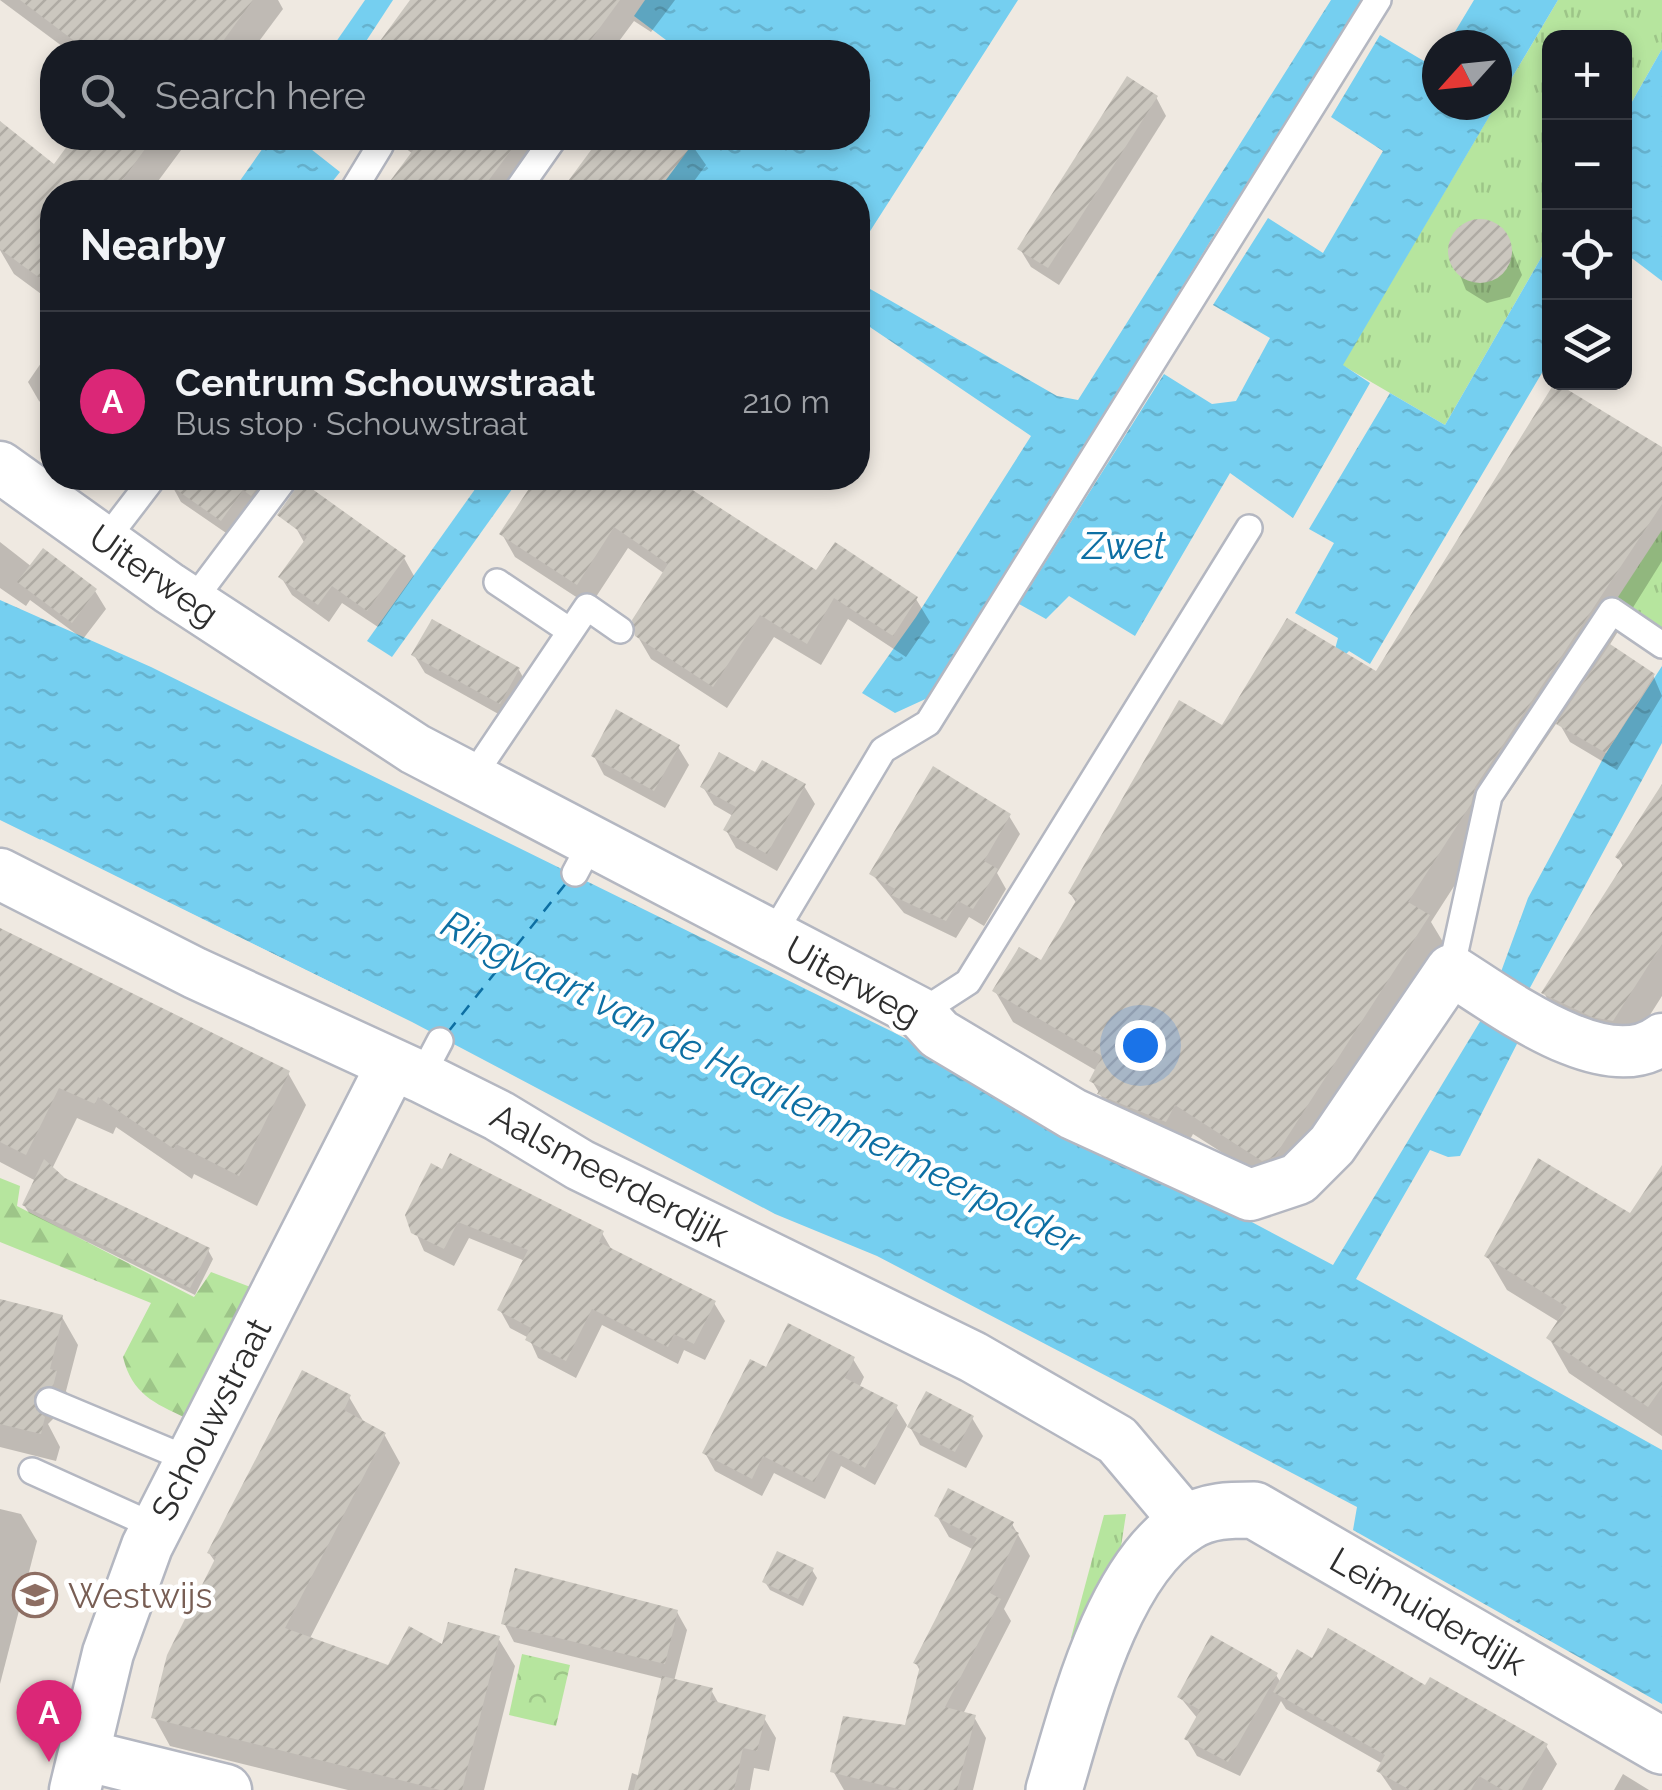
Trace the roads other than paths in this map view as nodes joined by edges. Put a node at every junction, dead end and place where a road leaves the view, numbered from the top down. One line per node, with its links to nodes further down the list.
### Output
1 (1378, 0): 18 (lane)
2 (378, 150): 4 (lane)
3 (546, 150): 5 (lane)
4 (359, 180)
5 (524, 180)
6 (0, 467): 10 (street, Uiterweg)
7 (144, 490): 10 (lane)
8 (275, 490): 12 (lane)
9 (1248, 528): 20 (lane)
10 (104, 542): 12 (street, Uiterweg)
11 (497, 582): 14 (lane)
12 (191, 603): 16 (street, Uiterweg)
13 (620, 630): 14 (lane)
14 (570, 631): 16 (lane)
15 (1662, 645): 19 (lane)
16 (471, 779): 18 (street, Uiterweg)
17 (0, 874): 22 (street, Aalsmeerderdijk)
18 (772, 936): 20 (street, Uiterweg)
19 (1469, 981): 20 (street, Uiterweg); 21 (street)
20 (920, 1013)
21 (1662, 1038)
22 (418, 1061): 24 (street, Schouwstraat); 26 (street, Aalsmeerderdijk)
23 (49, 1401): 24 (lane)
24 (190, 1460): 27 (street, Schouwstraat)
25 (32, 1471): 27 (lane)
26 (1187, 1523): 28 (street, Leimuiderdijk); 31 (street)
27 (156, 1527): 29 (street, Schouwstraat)
28 (1662, 1746)
29 (80, 1772): 30 (street)
30 (226, 1790)
31 (1054, 1790)

